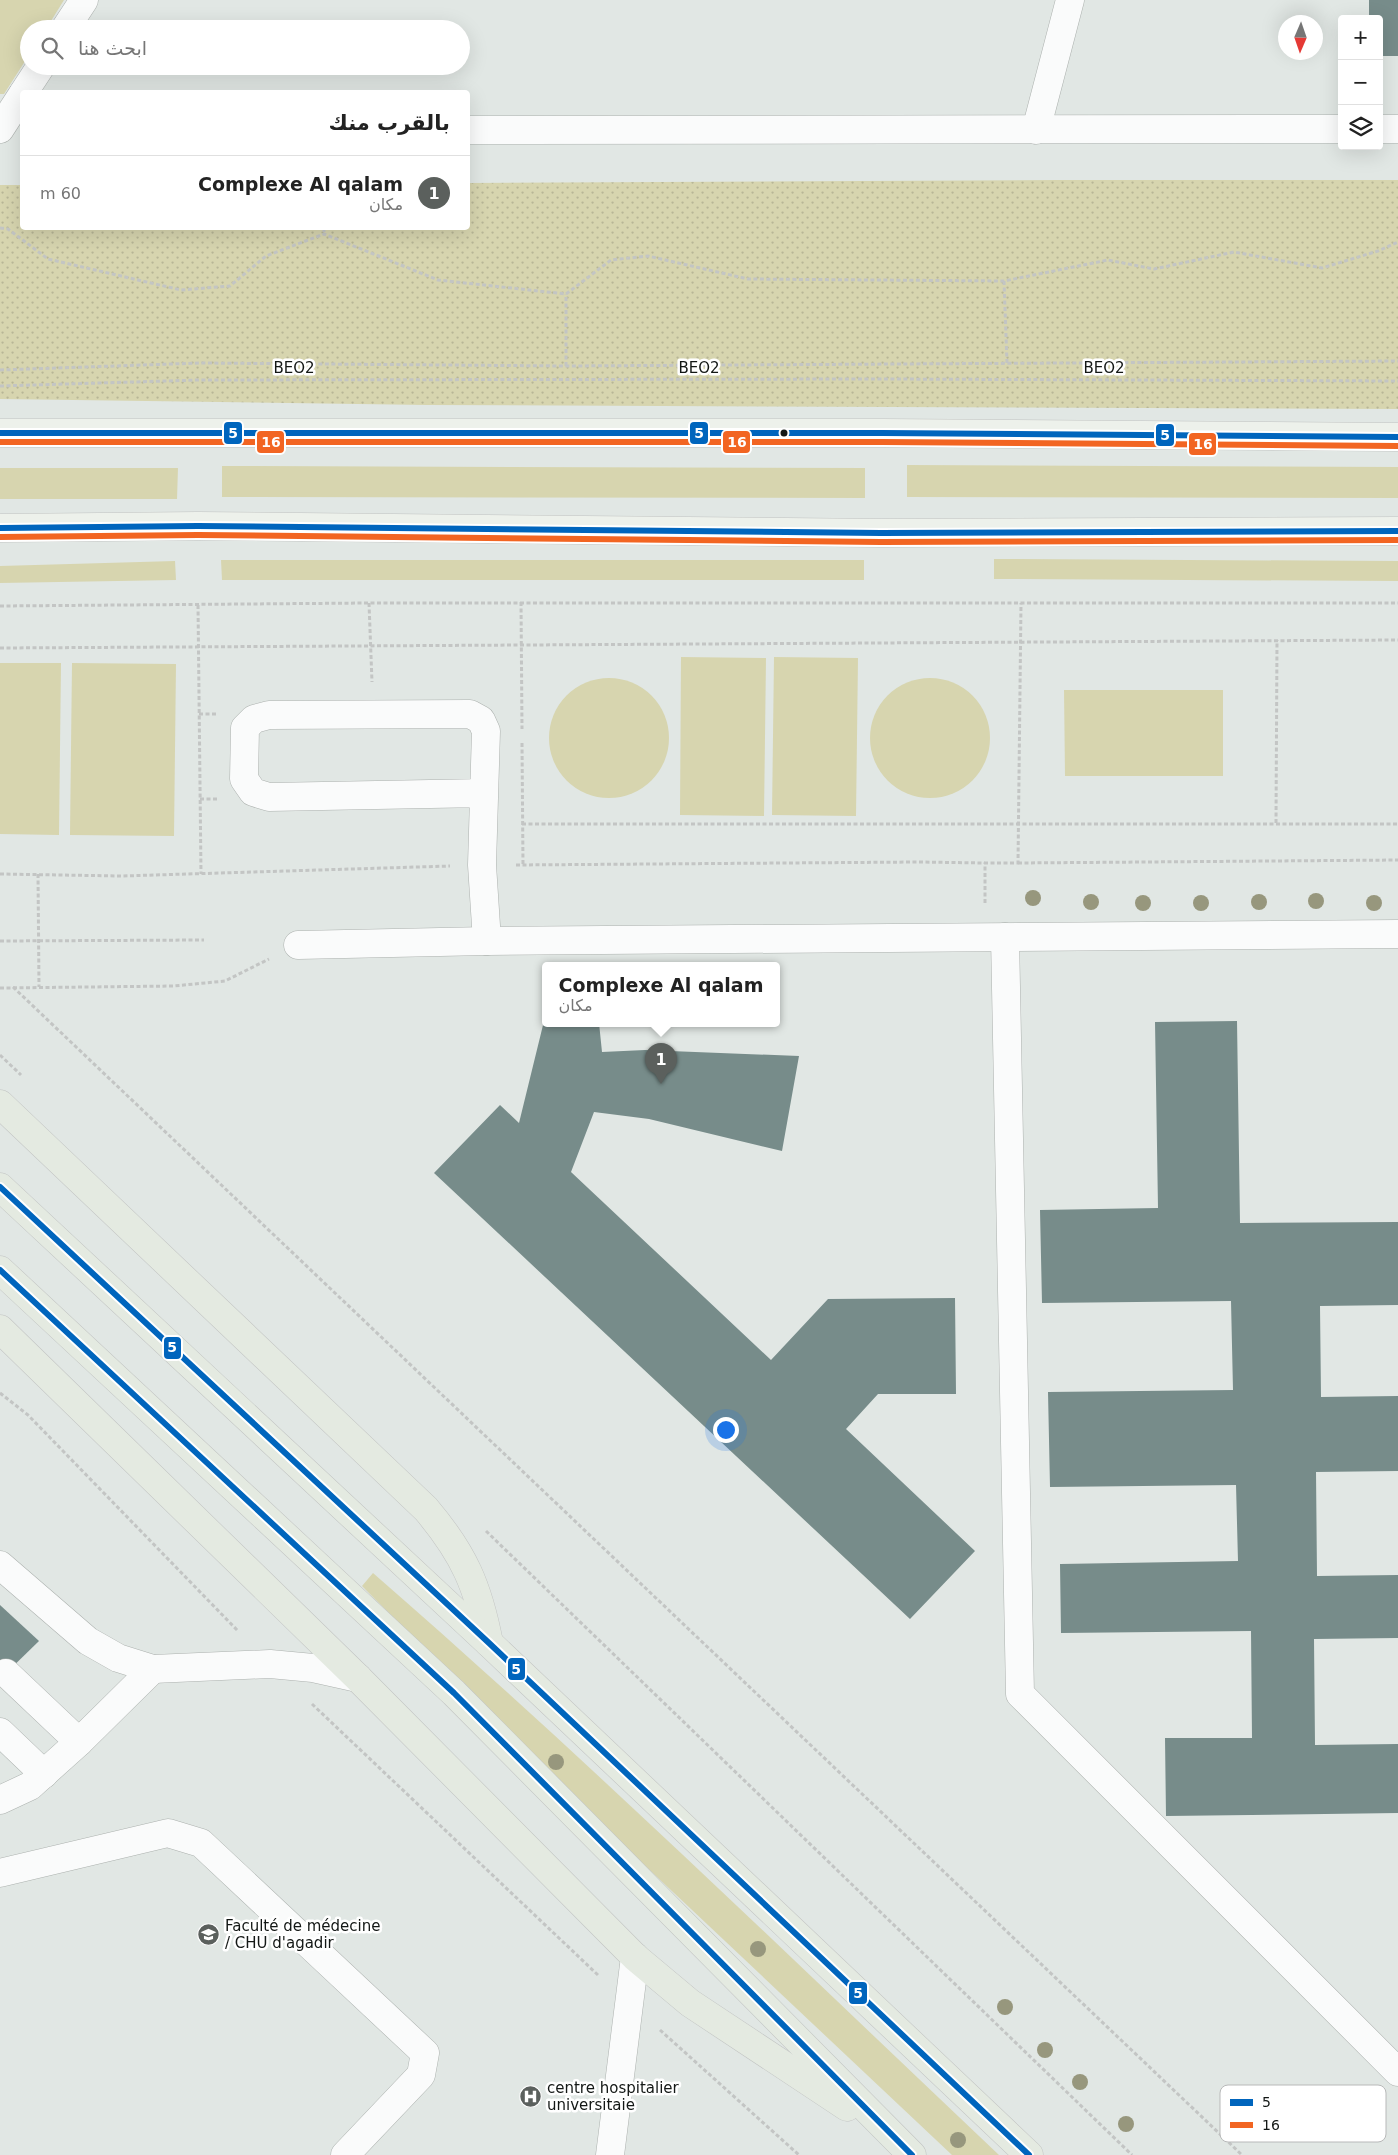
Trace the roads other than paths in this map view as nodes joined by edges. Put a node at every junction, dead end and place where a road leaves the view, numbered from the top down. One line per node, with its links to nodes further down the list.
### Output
1 (84, 0): 3 (street)
2 (1070, 0): 13 (street)
3 (71, 20)
4 (35, 75): 5 (street)
5 (26, 90)
6 (20, 99): 7 (street)
7 (0, 129): 8 (street)
8 (20, 129)
9 (1338, 129): 13 (street)
10 (1383, 129): 11 (street)
11 (1398, 129)
12 (470, 130): 13 (street)
13 (1036, 130)
14 (0, 433): 15 (main road)
15 (1398, 437)
16 (0, 528): 17 (main road)
17 (1398, 531)
18 (484, 793): 18 (street); 21 (street)
19 (1398, 934): 20 (street)
20 (995, 937): 21 (street); 38 (street)
21 (487, 941): 22 (street)
22 (298, 945)
23 (0, 1104): 28 (highway)
24 (0, 1187): 28 (highway)
25 (0, 1270): 39 (highway)
26 (1, 1332): 31 (highway)
27 (0, 1565): 29 (street)
28 (489, 1643): 42 (highway)
29 (153, 1669): 31 (street); 33 (street)
30 (6, 1673): 33 (street)
31 (358, 1678): 37 (highway)
32 (0, 1732): 34 (street)
33 (79, 1742): 34 (street)
34 (44, 1774): 35 (street)
35 (0, 1800)
36 (0, 1873): 40 (street)
37 (635, 1957): 39 (highway); 41 (street)
38 (1398, 2072)
39 (903, 2147)
40 (345, 2155)
41 (610, 2155)
42 (1028, 2155)

